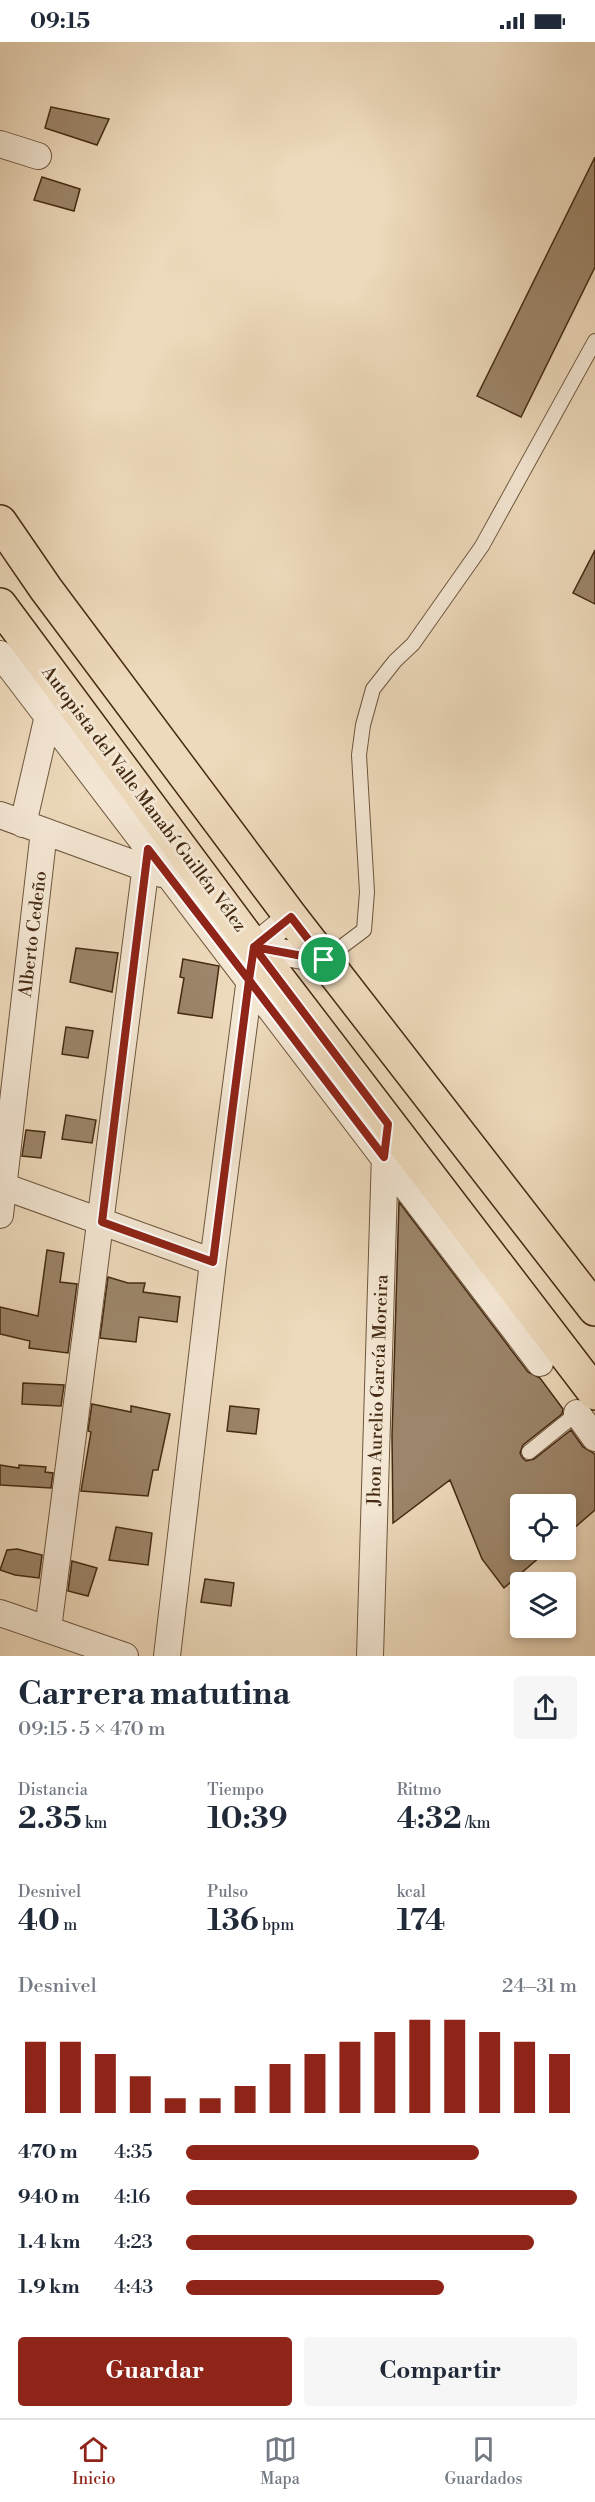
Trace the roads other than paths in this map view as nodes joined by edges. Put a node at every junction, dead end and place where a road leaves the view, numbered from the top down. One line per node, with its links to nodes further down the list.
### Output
1 (0, 144): 2 (street)
2 (38, 156)
3 (595, 341): 14 (lane)
4 (0, 522): 12 (main road)
5 (0, 605): 8 (main road, Autopista del Valle Manabí Guillén Vélez)
6 (0, 654): 7 (street)
7 (9, 677): 9 (street)
8 (55, 682): 9 (street, Alberto Cedeño); 13 (main road, Autopista del Valle Manabí Guillén Vélez)
9 (48, 718): 10 (street, Alberto Cedeño); 11 (street)
10 (22, 823): 11 (street); 18 (street, Alberto Cedeño)
11 (154, 865): 15 (street); 20 (street)
12 (291, 917): 13 (street); 14 (main road)
13 (254, 947): 14 (street); 15 (street); 16 (main road, Autopista del Valle Manabí Guillén Vélez)
14 (324, 960): 22 (main road)
15 (249, 980): 17 (street); 21 (street)
16 (388, 1124): 17 (street, Jhon Aurelio García Moreira); 24 (main road, Autopista del Valle Manabí Guillén Vélez)
17 (384, 1157): 23 (street); 31 (street, Jhon Aurelio García Moreira)
18 (2, 1185): 19 (street, Alberto Cedeño); 20 (street)
19 (0, 1215)
20 (102, 1222): 21 (street); 28 (street)
21 (213, 1262): 30 (street)
22 (595, 1309)
23 (540, 1363)
24 (589, 1402): 25 (street); 26 (lane)
25 (595, 1438)
26 (529, 1452)
27 (0, 1613): 28 (street)
28 (48, 1629): 29 (street)
29 (125, 1656)
30 (166, 1656)
31 (370, 1656)

